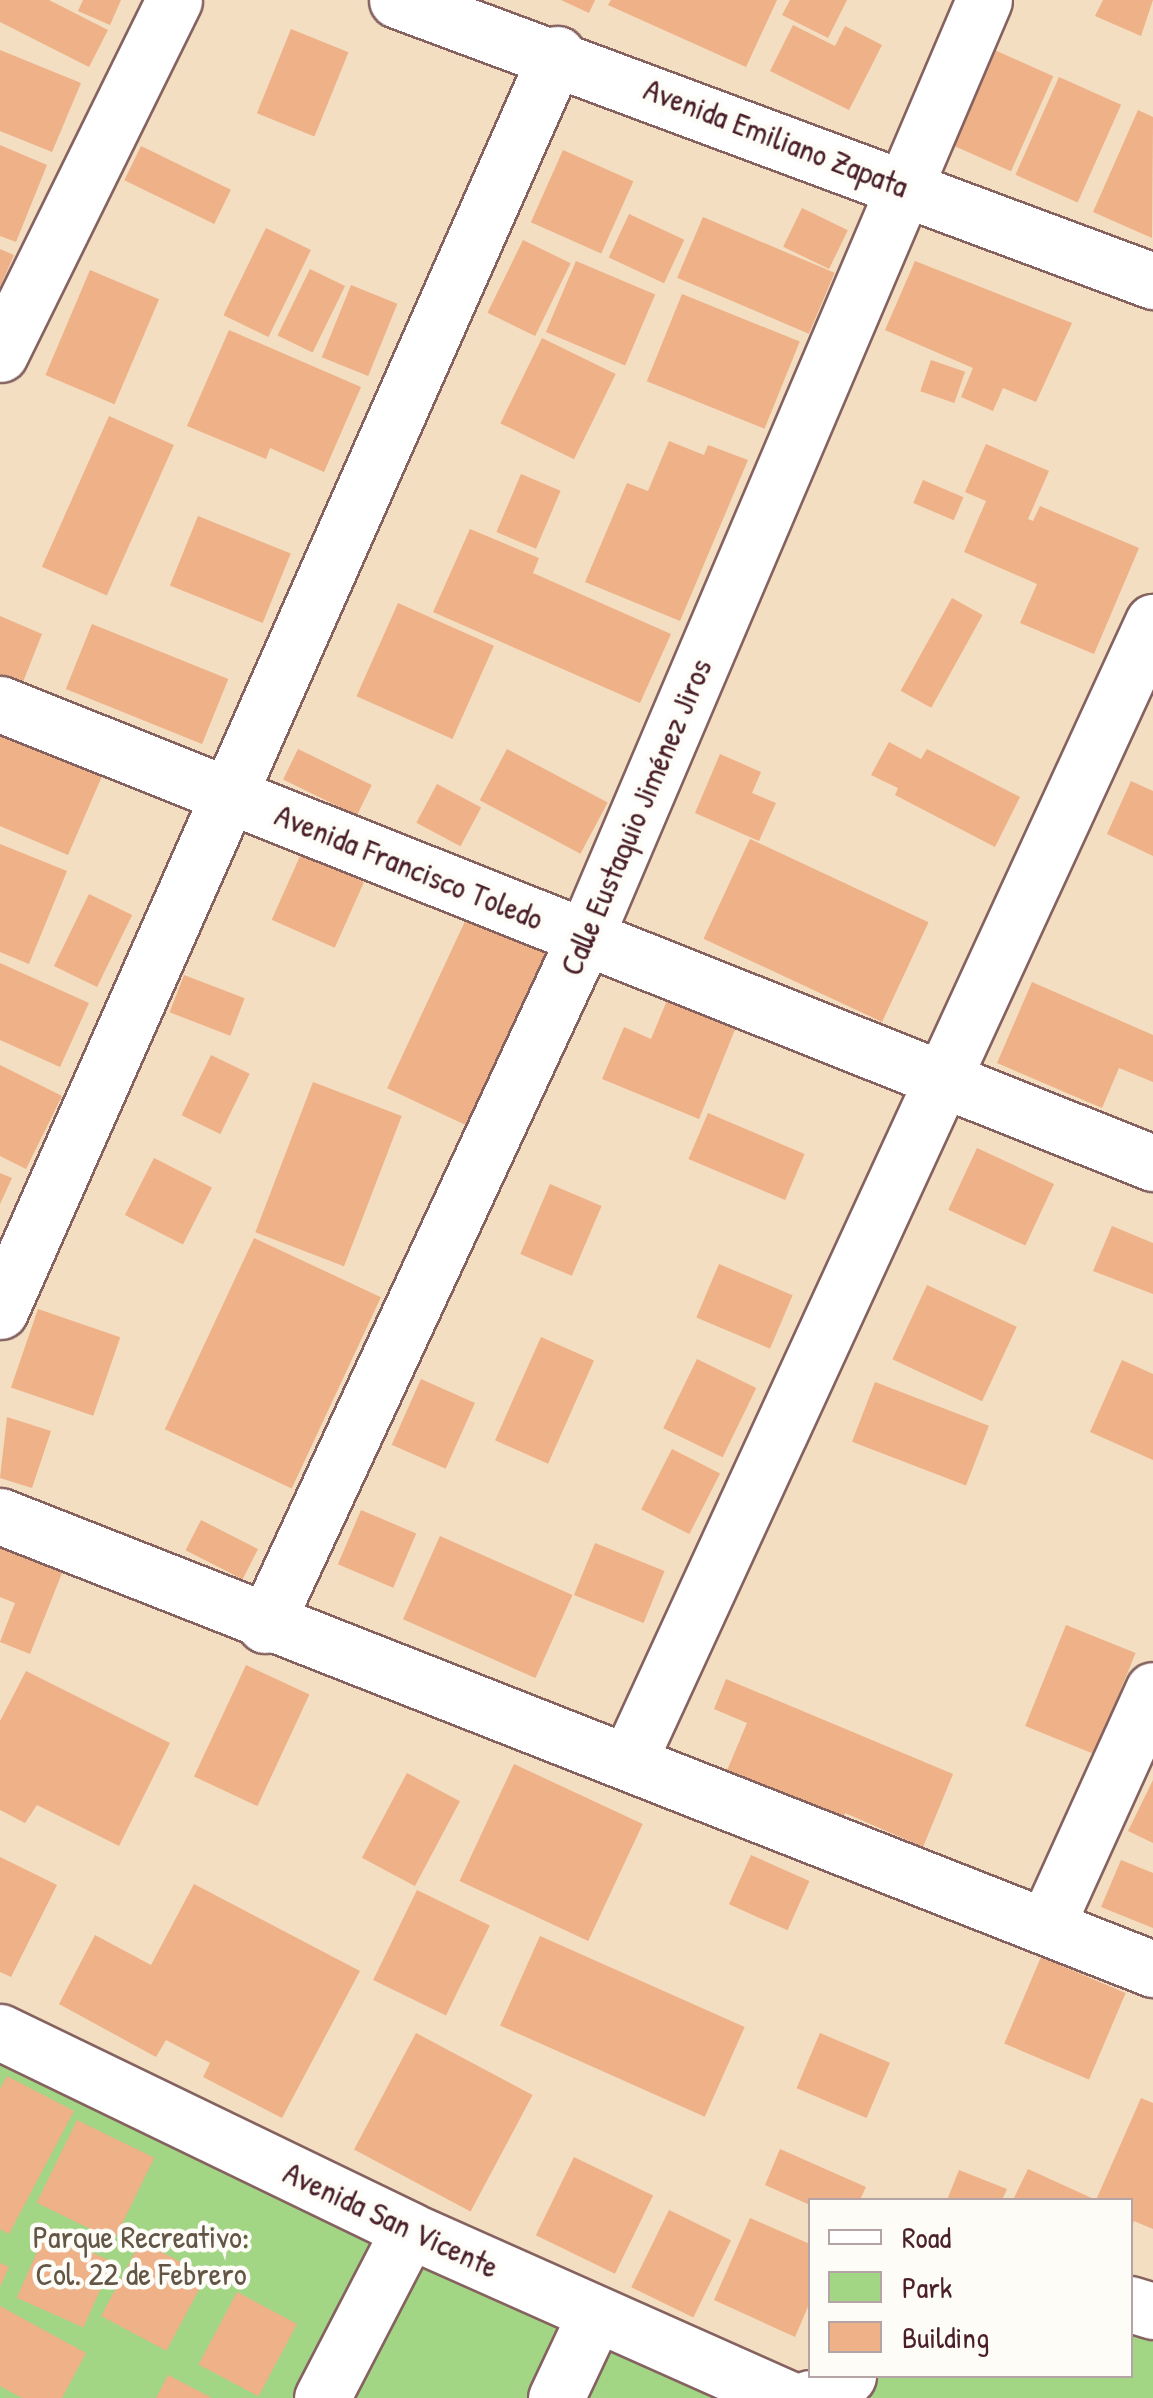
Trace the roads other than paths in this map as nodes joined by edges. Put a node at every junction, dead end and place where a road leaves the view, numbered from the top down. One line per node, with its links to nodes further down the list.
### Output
1 (174, 0): 7 (street)
2 (397, 0): 4 (street, Avenida Emiliano Zapata)
3 (984, 0): 5 (street, Calle Eustaquio Jiménez Jiros)
4 (557, 54): 5 (street, Avenida Emiliano Zapata); 10 (street)
5 (906, 188): 6 (street, Avenida Emiliano Zapata); 11 (street, Calle Eustaquio Jiménez Jiros)
6 (1153, 281)
7 (0, 354)
8 (1153, 622): 12 (street)
9 (0, 704): 10 (street, Avenida Francisco Toledo)
10 (227, 795): 11 (street, Avenida Francisco Toledo); 14 (street)
11 (585, 937): 12 (street, Avenida Francisco Toledo); 16 (street, Calle Eustaquio Jiménez Jiros)
12 (940, 1078): 13 (street, Avenida Francisco Toledo); 18 (street)
13 (1153, 1163)
14 (0, 1311)
15 (0, 1516): 16 (street)
16 (265, 1624): 18 (street)
17 (1153, 1690): 19 (street)
18 (628, 1760): 19 (street)
19 (1046, 1926): 20 (street)
20 (1153, 1969)
21 (0, 2032): 22 (street, Avenida San Vicente)
22 (409, 2230): 23 (street, Avenida San Vicente); 25 (street)
23 (595, 2316): 26 (street); 27 (street, Avenida San Vicente)
24 (846, 2378): 28 (street)
25 (322, 2398)
26 (556, 2398)
27 (787, 2398)
28 (810, 2398)

